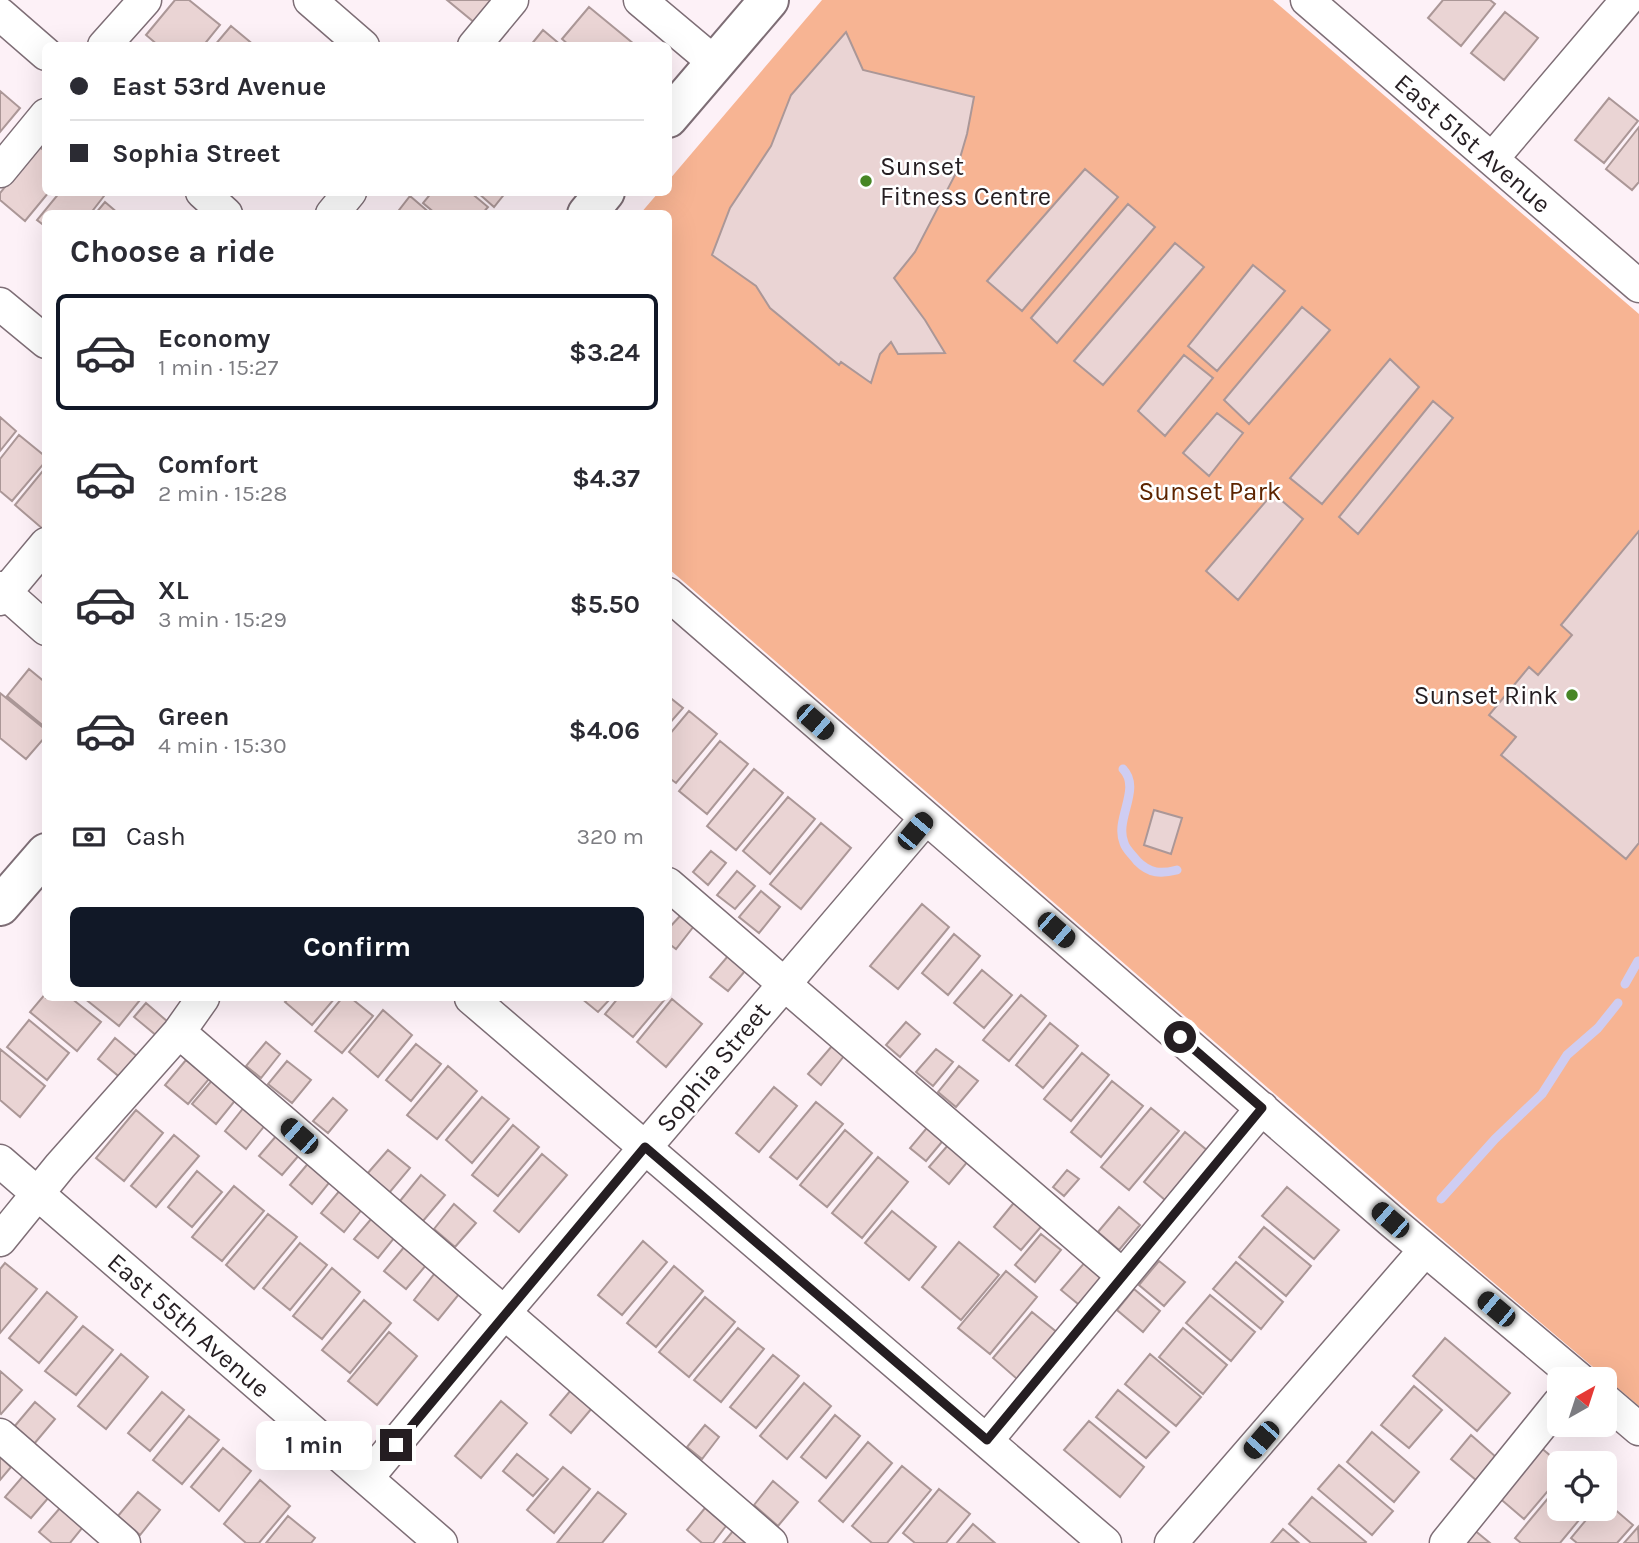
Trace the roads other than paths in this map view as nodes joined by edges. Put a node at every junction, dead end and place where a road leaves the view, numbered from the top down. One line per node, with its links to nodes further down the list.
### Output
1 (145, 0): 9 (street)
2 (310, 0): 10 (street)
3 (512, 0): 11 (street)
4 (640, 0): 13 (street)
5 (769, 0): 13 (main road)
6 (1307, 0): 16 (street, East 51st Avenue)
7 (1627, 0): 16 (street)
8 (0, 14): 12 (street)
9 (108, 42)
10 (358, 42)
11 (477, 42)
12 (42, 51)
13 (715, 63): 14 (main road)
14 (672, 113)
15 (42, 121): 17 (street)
16 (1492, 159): 24 (street, East 51st Avenue)
17 (0, 171)
18 (206, 196): 21 (street)
19 (347, 196): 22 (street)
20 (602, 196): 23 (main road)
21 (222, 210)
22 (335, 210)
23 (590, 210)
24 (1639, 286)
25 (0, 304): 26 (street)
26 (42, 339)
27 (42, 548): 28 (street)
28 (2, 593): 30 (street)
29 (672, 597): 31 (street)
30 (42, 626)
31 (926, 818): 35 (street, Sophia Street); 39 (street)
32 (42, 858): 34 (main road)
33 (672, 887): 35 (street)
34 (0, 906)
35 (784, 984): 40 (street, Sophia Street); 45 (street)
36 (201, 1001): 38 (street)
37 (475, 1001): 40 (street)
38 (178, 1032): 42 (street); 46 (street)
39 (1262, 1108): 44 (street); 45 (street)
40 (645, 1147): 46 (street, Sophia Street); 52 (street)
41 (0, 1161): 42 (street, East 55th Avenue)
42 (38, 1195): 43 (street); 53 (street, East 55th Avenue)
43 (0, 1240)
44 (1425, 1250): 47 (street); 58 (street)
45 (1122, 1275): 52 (street)
46 (504, 1313): 53 (street, Sophia Street); 56 (street)
47 (1565, 1367)
48 (1617, 1410): 50 (street)
49 (1547, 1418): 59 (street)
50 (1639, 1429)
51 (0, 1435): 54 (street)
52 (987, 1440): 57 (street)
53 (367, 1478): 55 (street, East 55th Avenue)
54 (124, 1543)
55 (441, 1543)
56 (771, 1543)
57 (1105, 1543)
58 (1171, 1543)
59 (1446, 1543)

